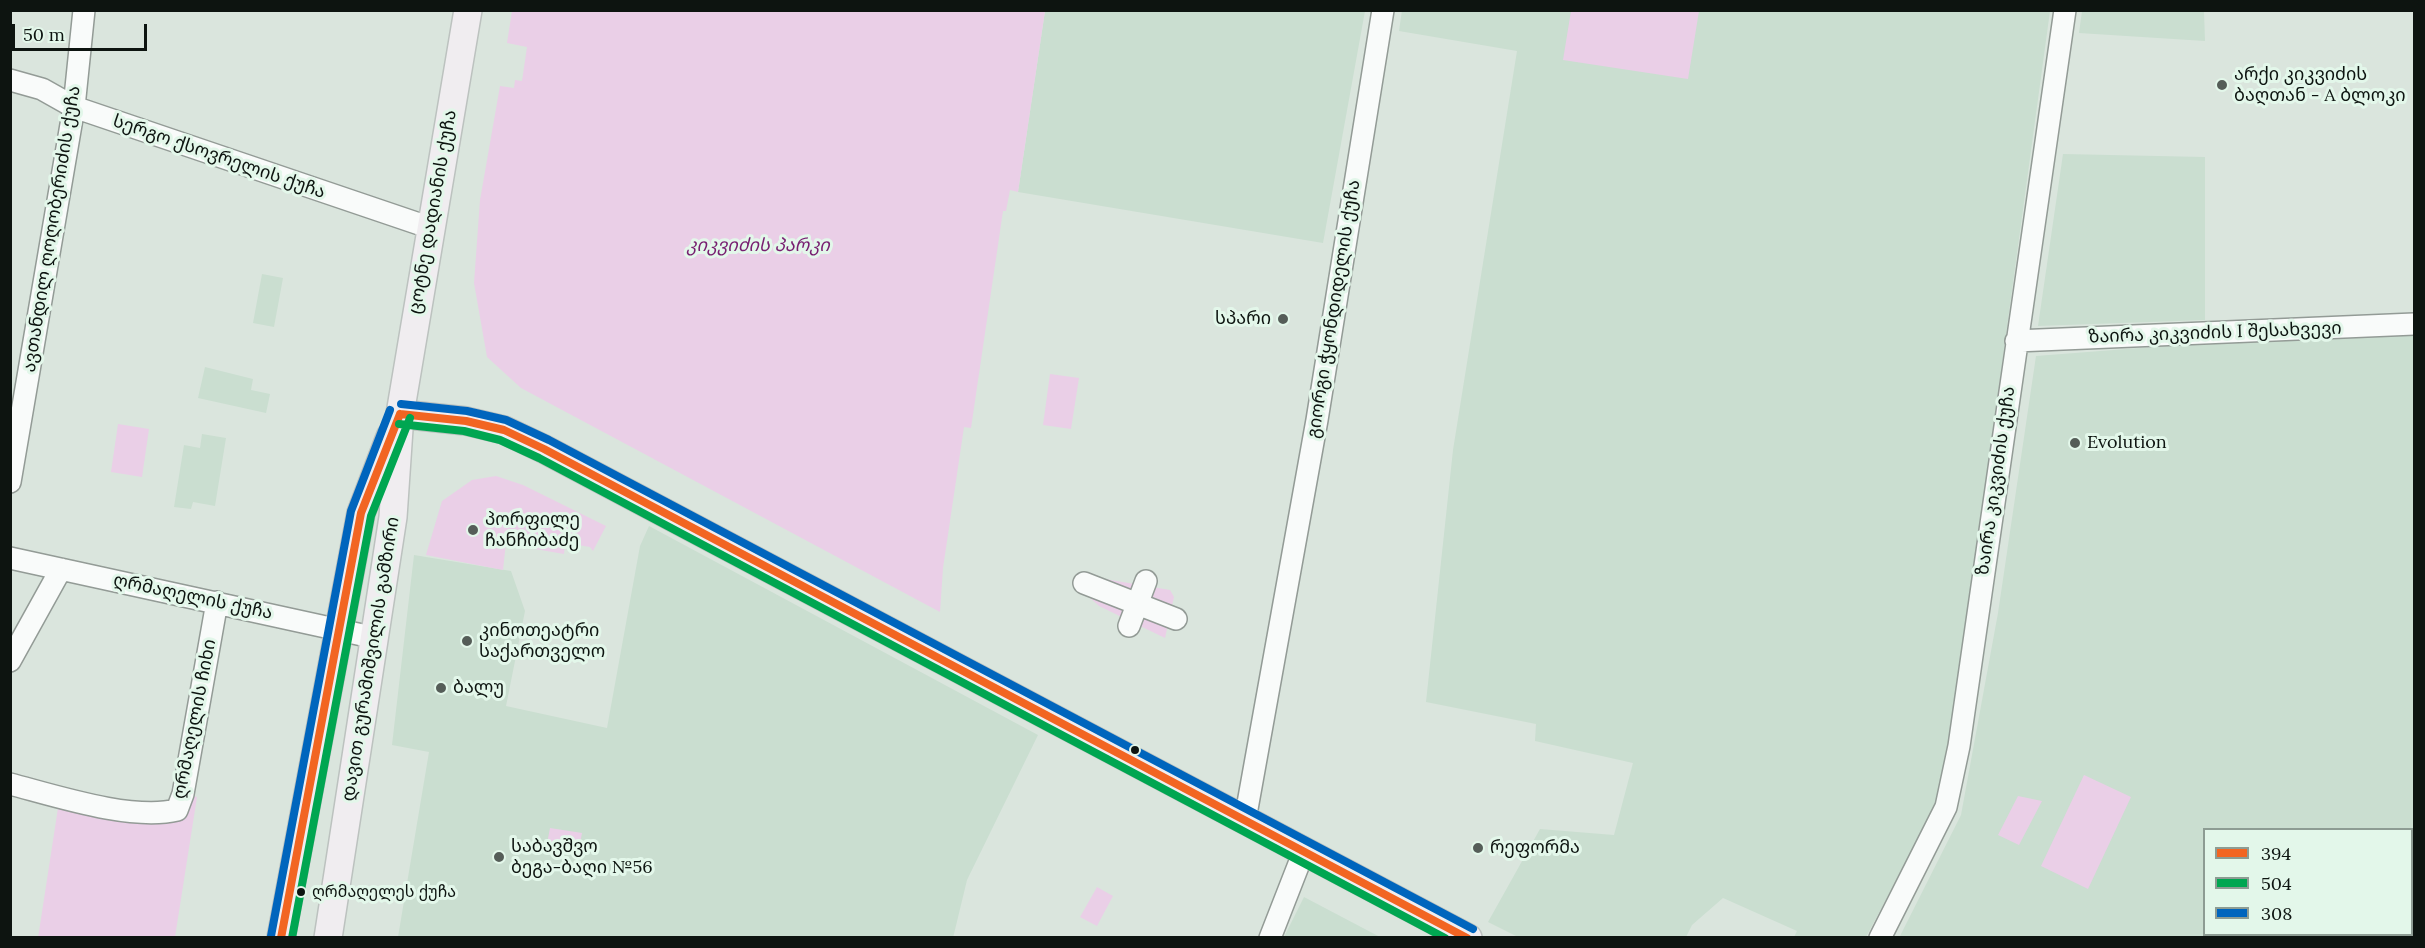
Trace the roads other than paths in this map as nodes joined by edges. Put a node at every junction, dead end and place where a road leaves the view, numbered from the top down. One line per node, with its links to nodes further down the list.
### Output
1 (84, 10): 6 (street, ავთანდილ ღოღობერიძის ქუჩა)
2 (468, 10): 7 (main road, ცოტნე დადიანის ქუჩა)
3 (1383, 10): 24 (street, გიორგი ჭყონდიდელის ქუჩა)
4 (2065, 10): 9 (street, ზაირა კიკვიძის ქუჩა)
5 (10, 80): 6 (street, სერგო ქსოვრელის ქუჩა)
6 (74, 107): 7 (street, სერგო ქსოვრელის ქუჩა); 11 (street, ავთანდილ ღოღობერიძის ქუჩა)
7 (431, 228): 10 (main road, ცოტნე დადიანის ქუჩა)
8 (2415, 324): 9 (street, ზაირა კიკვიძის I შესახვევი)
9 (2016, 341): 32 (street, ზაირა კიკვიძის ქუჩა)
10 (400, 414): 20 (main road, დავით გურამიშვილის გამზირი); 21 (main road, დავით გურამიშვილის გამზირი); 24 (main road)
11 (10, 482)
12 (10, 558): 13 (street, ღრმაღელის ქუჩა)
13 (61, 569): 16 (street, ღრმაღელის ქუჩა); 22 (street)
14 (1146, 581): 17 (street)
15 (1084, 583): 17 (street)
16 (217, 602): 20 (street, ღრმაღელის ქუჩა); 23 (street, ღრმაღელის ჩიხი)
17 (1137, 604): 18 (street); 19 (street)
18 (1176, 619)
19 (1129, 626)
20 (340, 628): 21 (street, ღრმაღელის ქუჩა); 26 (main road, დავით გურამიშვილის გამზირი)
21 (376, 638): 27 (main road, დავით გურამიშვილის გამზირი)
22 (10, 661)
23 (10, 784)
24 (1245, 820): 25 (main road)
25 (1304, 851): 30 (street); 31 (main road)
26 (289, 892): 27 (main road); 28 (main road, დავით გურამიშვილის გამზირი)
27 (332, 904): 29 (main road, დავით გურამიშვილის გამზირი)
28 (281, 938)
29 (328, 938)
30 (1270, 938)
31 (1468, 938)
32 (1880, 938)

